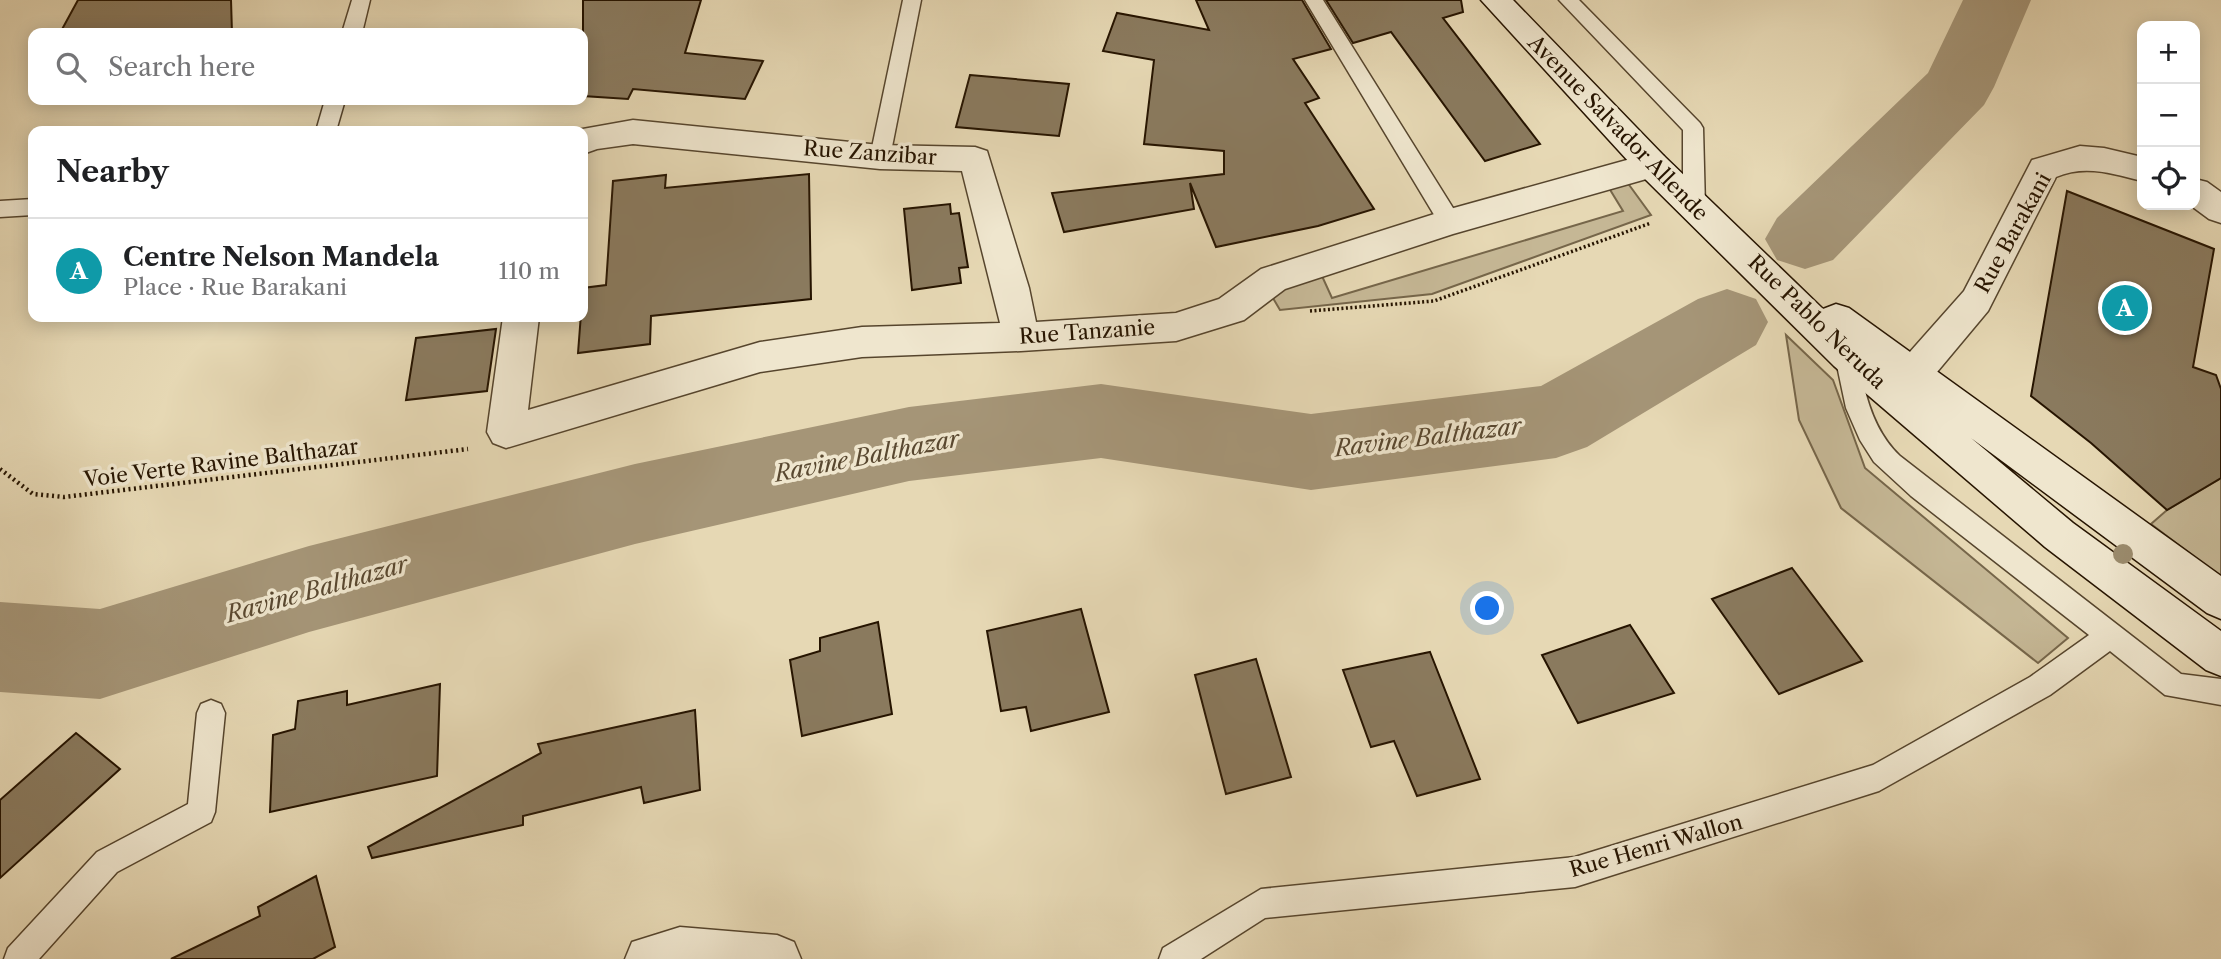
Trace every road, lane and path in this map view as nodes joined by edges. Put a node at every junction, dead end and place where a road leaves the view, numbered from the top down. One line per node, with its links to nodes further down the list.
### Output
1 (361, 0): 6 (lane)
2 (912, 0): 10 (lane)
3 (1314, 0): 18 (lane)
4 (1496, 0): 11 (street, Avenue Salvador Allende)
5 (1568, 0): 15 (lane)
6 (353, 28)
7 (334, 105): 8 (lane)
8 (327, 126)
9 (588, 138): 10 (street, Rue Zanzibar)
10 (880, 156): 22 (street, Rue Zanzibar)
11 (1652, 165): 15 (street, Avenue Salvador Allende); 18 (street, Rue Tanzanie)
12 (2137, 168): 24 (street, Rue Barakani)
13 (2200, 195): 17 (street)
14 (28, 207): 16 (lane)
15 (1694, 207): 19 (street, Avenue Salvador Allende); 20 (path)
16 (0, 209)
17 (2221, 210)
18 (1450, 222): 22 (street, Rue Tanzanie)
19 (1743, 252): 23 (street, Rue Pablo Neruda); 24 (street, Rue Pablo Neruda)
20 (1309, 311)
21 (520, 322): 22 (street, Rue Tanzanie)
22 (1021, 337)
23 (1847, 356): 28 (lane); 29 (street, Rue Pablo Neruda)
24 (1914, 373): 27 (street, Rue Pablo Neruda)
25 (453, 451): 26 (path, Voie Verte Ravine Balthazar)
26 (0, 469)
27 (2221, 600)
28 (2110, 636): 30 (lane); 35 (lane, Rue Henri Wallon)
29 (2221, 656)
30 (2221, 692)
31 (211, 713): 32 (lane)
32 (19, 959)
33 (649, 959): 34 (street)
34 (777, 959)
35 (1174, 959)

